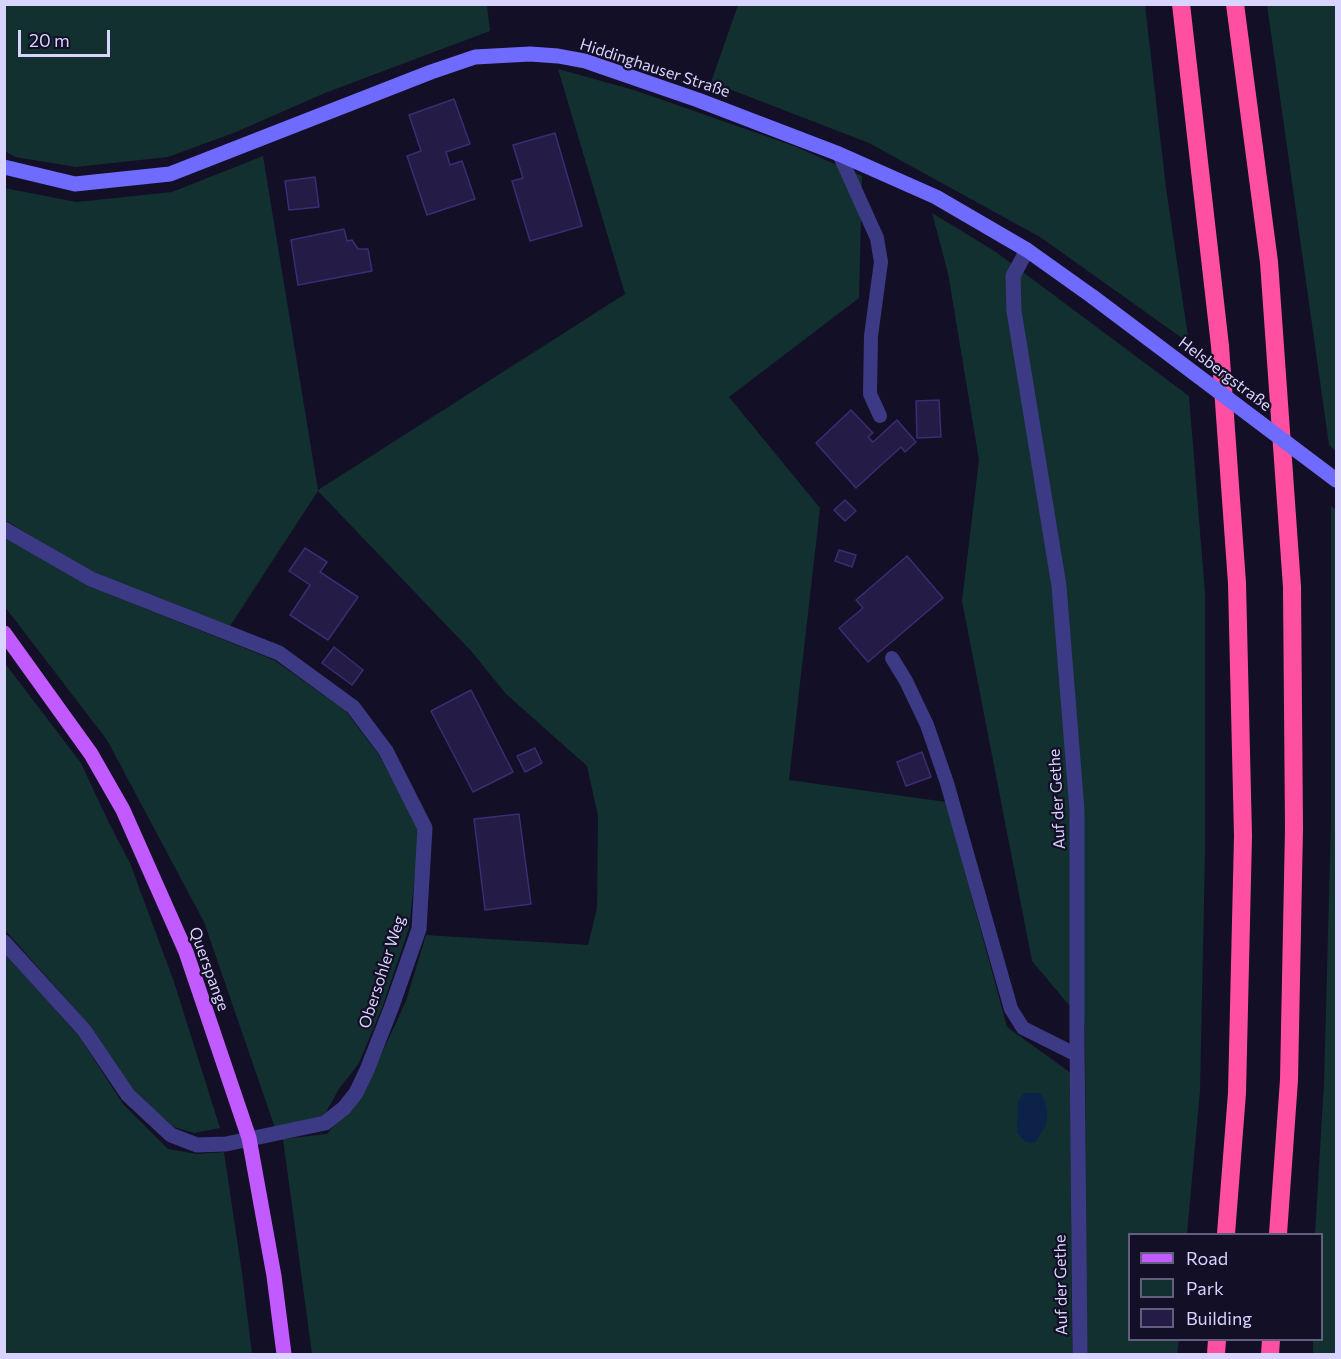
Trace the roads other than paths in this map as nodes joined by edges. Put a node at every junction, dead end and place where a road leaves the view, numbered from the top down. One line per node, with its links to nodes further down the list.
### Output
1 (1181, 4): 15 (highway)
2 (1235, 4): 16 (highway)
3 (840, 154): 4 (street, Hiddinghauser Straße); 5 (street, Hiddinghauser Straße); 7 (lane)
4 (4, 168)
5 (1027, 250): 6 (street, Hiddinghauser Straße); 13 (street, Auf der Gethe)
6 (1093, 297): 8 (street, Helsbergstraße, bridge)
7 (880, 416)
8 (1336, 480)
9 (4, 529): 14 (street, Obersohler Weg)
10 (4, 633): 14 (main road, Querspange)
11 (892, 658): 13 (lane)
12 (4, 942): 14 (street, Obersohler Weg)
13 (1077, 1055): 18 (street, Auf der Gethe)
14 (249, 1138): 17 (main road, Querspange)
15 (1226, 1233)
16 (1278, 1233)
17 (284, 1354)
18 (1080, 1354)

